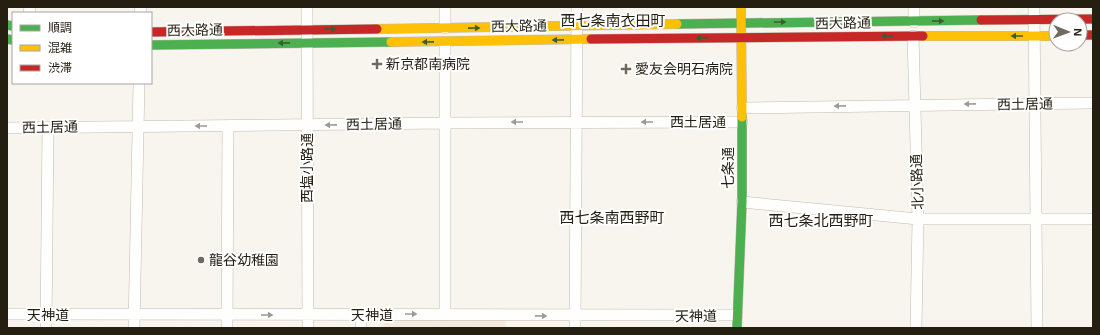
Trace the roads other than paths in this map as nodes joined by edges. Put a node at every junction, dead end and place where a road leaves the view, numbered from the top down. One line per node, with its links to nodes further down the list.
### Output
1 (307, 7): 13 (street, 西塩小路通)
2 (445, 7): 12 (street)
3 (577, 7): 11 (street)
4 (741, 7): 9 (main road, 七条通)
5 (914, 7): 10 (street)
6 (1034, 7): 8 (street)
7 (1093, 19): 8 (main road, 西大路通)
8 (1034, 20): 10 (main road, 西大路通, one-way to 8); 16 (street)
9 (741, 22): 10 (main road, 西大路通, one-way to 10); 11 (main road, 西大路通); 18 (main road, 七条通)
10 (914, 22)
11 (577, 27): 12 (main road, 西大路通, one-way to 11); 19 (street)
12 (445, 28): 13 (main road, 西大路通, one-way to 12)
13 (307, 29): 14 (main road, 西大路通); 21 (street, 西塩小路通)
14 (152, 32)
15 (913, 36): 16 (main road, 西大路通, one-way to 15); 18 (main road, 西大路通, one-way to 18); 26 (street, 北小路通)
16 (1035, 36): 17 (main road, 西大路通); 25 (street)
17 (1048, 36)
18 (741, 38): 19 (main road, 西大路通, one-way to 19); 27 (main road, 七条通)
19 (577, 40): 20 (main road, 西大路通, one-way to 20); 28 (street)
20 (445, 42): 21 (main road, 西大路通, one-way to 21); 30 (street)
21 (307, 43): 22 (main road, 西大路通, one-way to 22); 31 (street, 西塩小路通)
22 (152, 45)
23 (139, 84): 32 (street)
24 (1093, 103): 25 (street, 西土居通)
25 (1035, 104): 26 (street, 西土居通, one-way to 26); 38 (street)
26 (915, 105): 27 (street, 西土居通, one-way to 27); 37 (street, 北小路通)
27 (742, 108): 29 (main road, 七条通)
28 (577, 122): 29 (street, 西土居通, one-way to 28); 30 (street, 西土居通, one-way to 30); 48 (street)
29 (742, 122): 36 (main road, 七条通)
30 (445, 123): 31 (street, 西土居通, one-way to 31); 41 (street)
31 (307, 125): 33 (street, 西土居通); 45 (street, 西塩小路通)
32 (138, 126): 33 (street, 西土居通, one-way to 32); 35 (street, 西土居通); 43 (street)
33 (228, 126): 44 (street)
34 (7, 128): 35 (street, 西土居通)
35 (48, 128): 42 (street)
36 (742, 202): 37 (street); 47 (main road, 七条通)
37 (918, 219): 38 (street); 56 (street, 北小路通)
38 (1036, 219): 39 (street); 57 (street)
39 (1093, 219)
40 (7, 314): 42 (street, 天神道)
41 (445, 314): 46 (street, 天神道, one-way to 41); 48 (street, 天神道, one-way to 48)
42 (46, 315): 43 (street, 天神道); 49 (street)
43 (134, 315): 44 (street, 天神道); 50 (street)
44 (228, 315): 45 (street, 天神道, one-way to 45); 51 (street)
45 (307, 315): 46 (street, 天神道); 52 (street, 西塩小路通)
46 (361, 315): 53 (street)
47 (737, 315): 48 (street, 天神道); 55 (main road, 七条通)
48 (575, 316): 54 (street)
49 (46, 328)
50 (134, 328)
51 (227, 328)
52 (308, 328)
53 (361, 328)
54 (575, 328)
55 (737, 328)
56 (916, 328)
57 (1037, 328)

